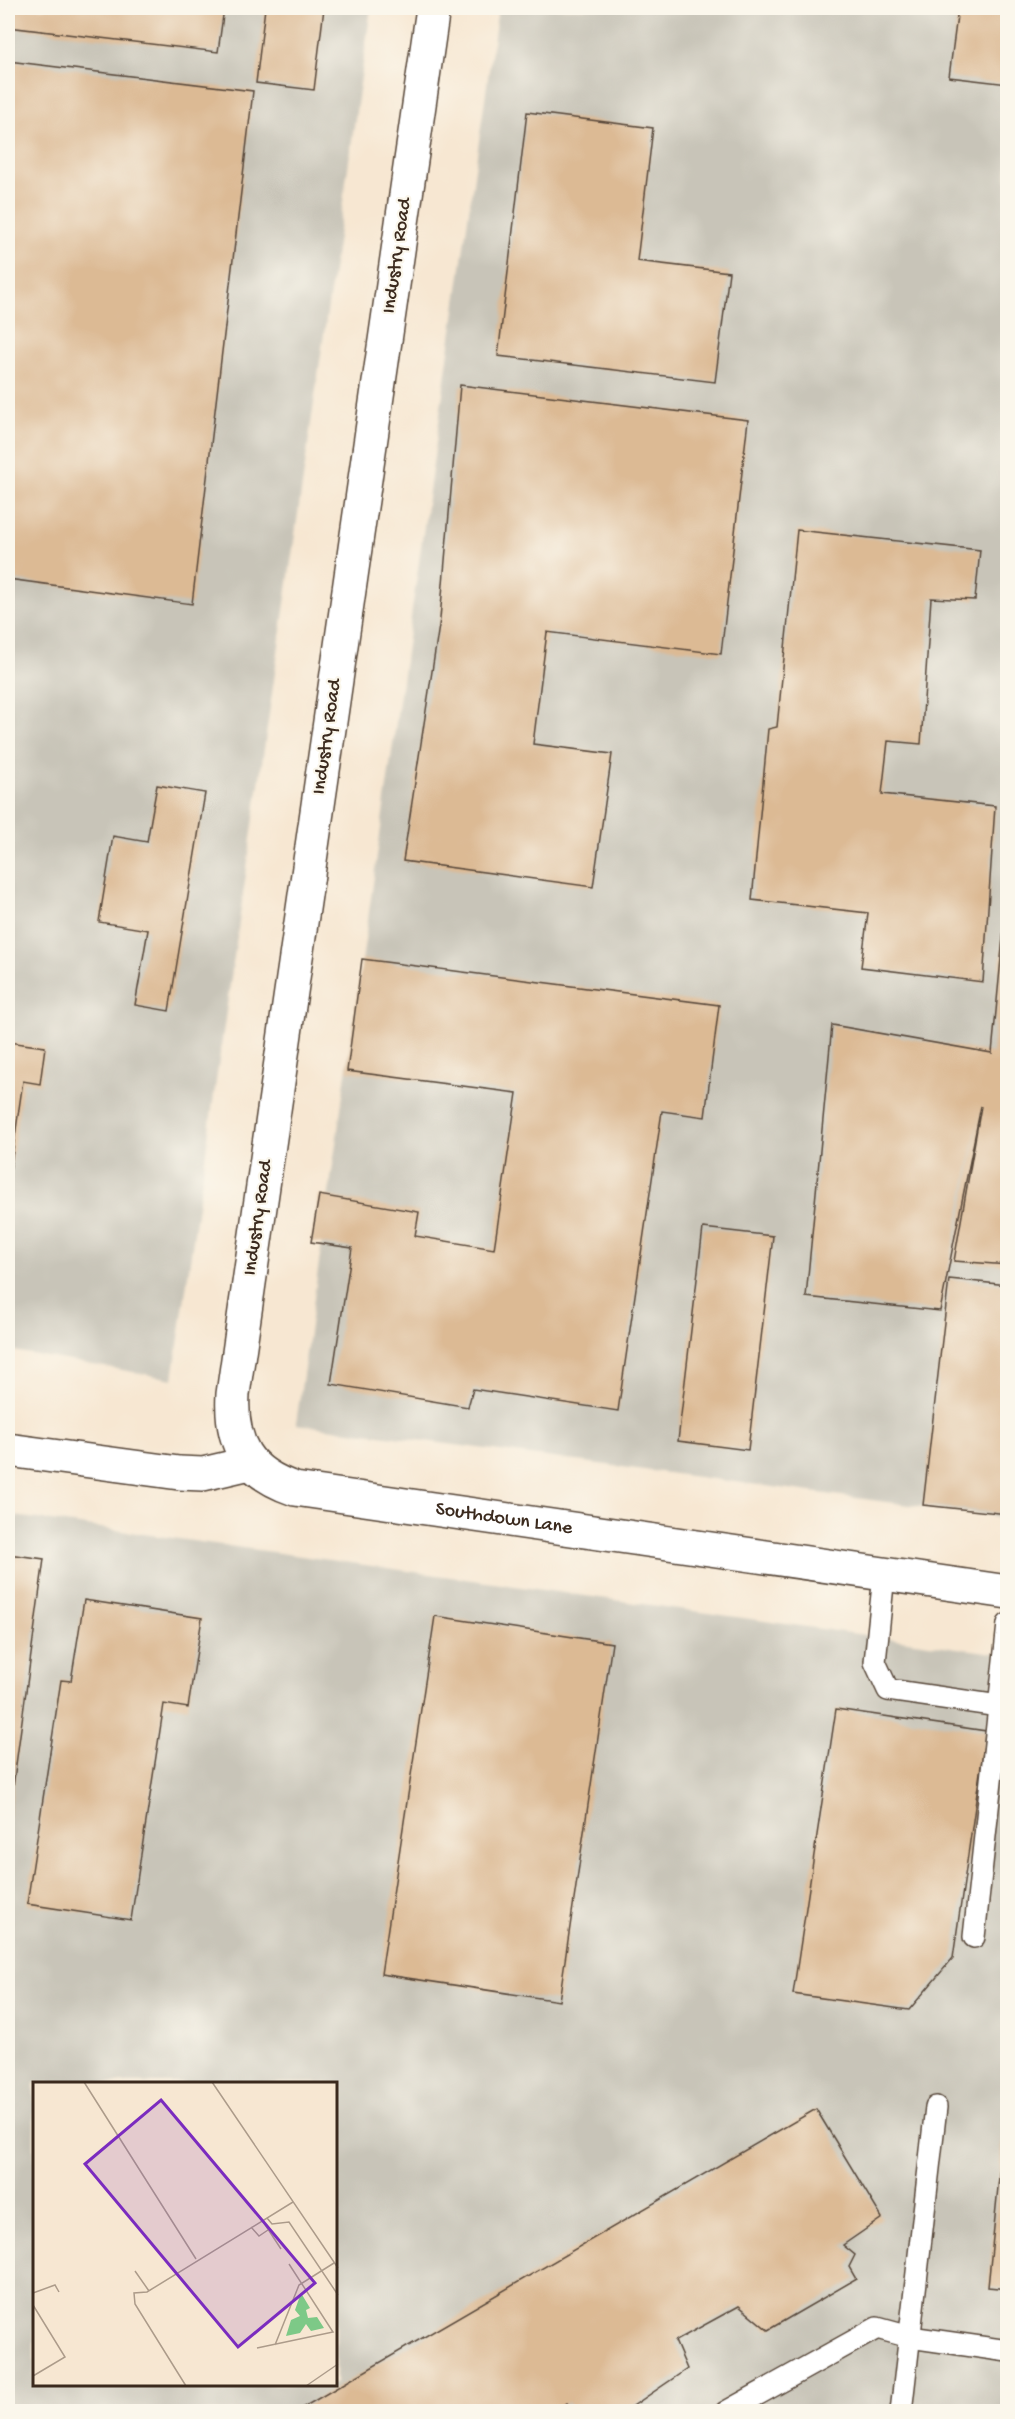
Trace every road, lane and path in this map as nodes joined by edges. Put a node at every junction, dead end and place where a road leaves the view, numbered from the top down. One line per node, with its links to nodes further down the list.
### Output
1 (433, 8): 3 (street, Industry Road)
2 (8, 1450): 3 (street)
3 (250, 1463): 4 (street, Southdown Lane)
4 (884, 1575): 5 (street, Southdown Lane); 7 (lane)
5 (1008, 1592)
6 (1008, 1624): 7 (lane)
7 (999, 1706): 8 (lane)
8 (974, 1937)
9 (936, 2107): 10 (lane)
10 (910, 2337): 11 (lane); 12 (lane); 13 (lane)
11 (1008, 2351)
12 (726, 2412)
13 (900, 2412)

